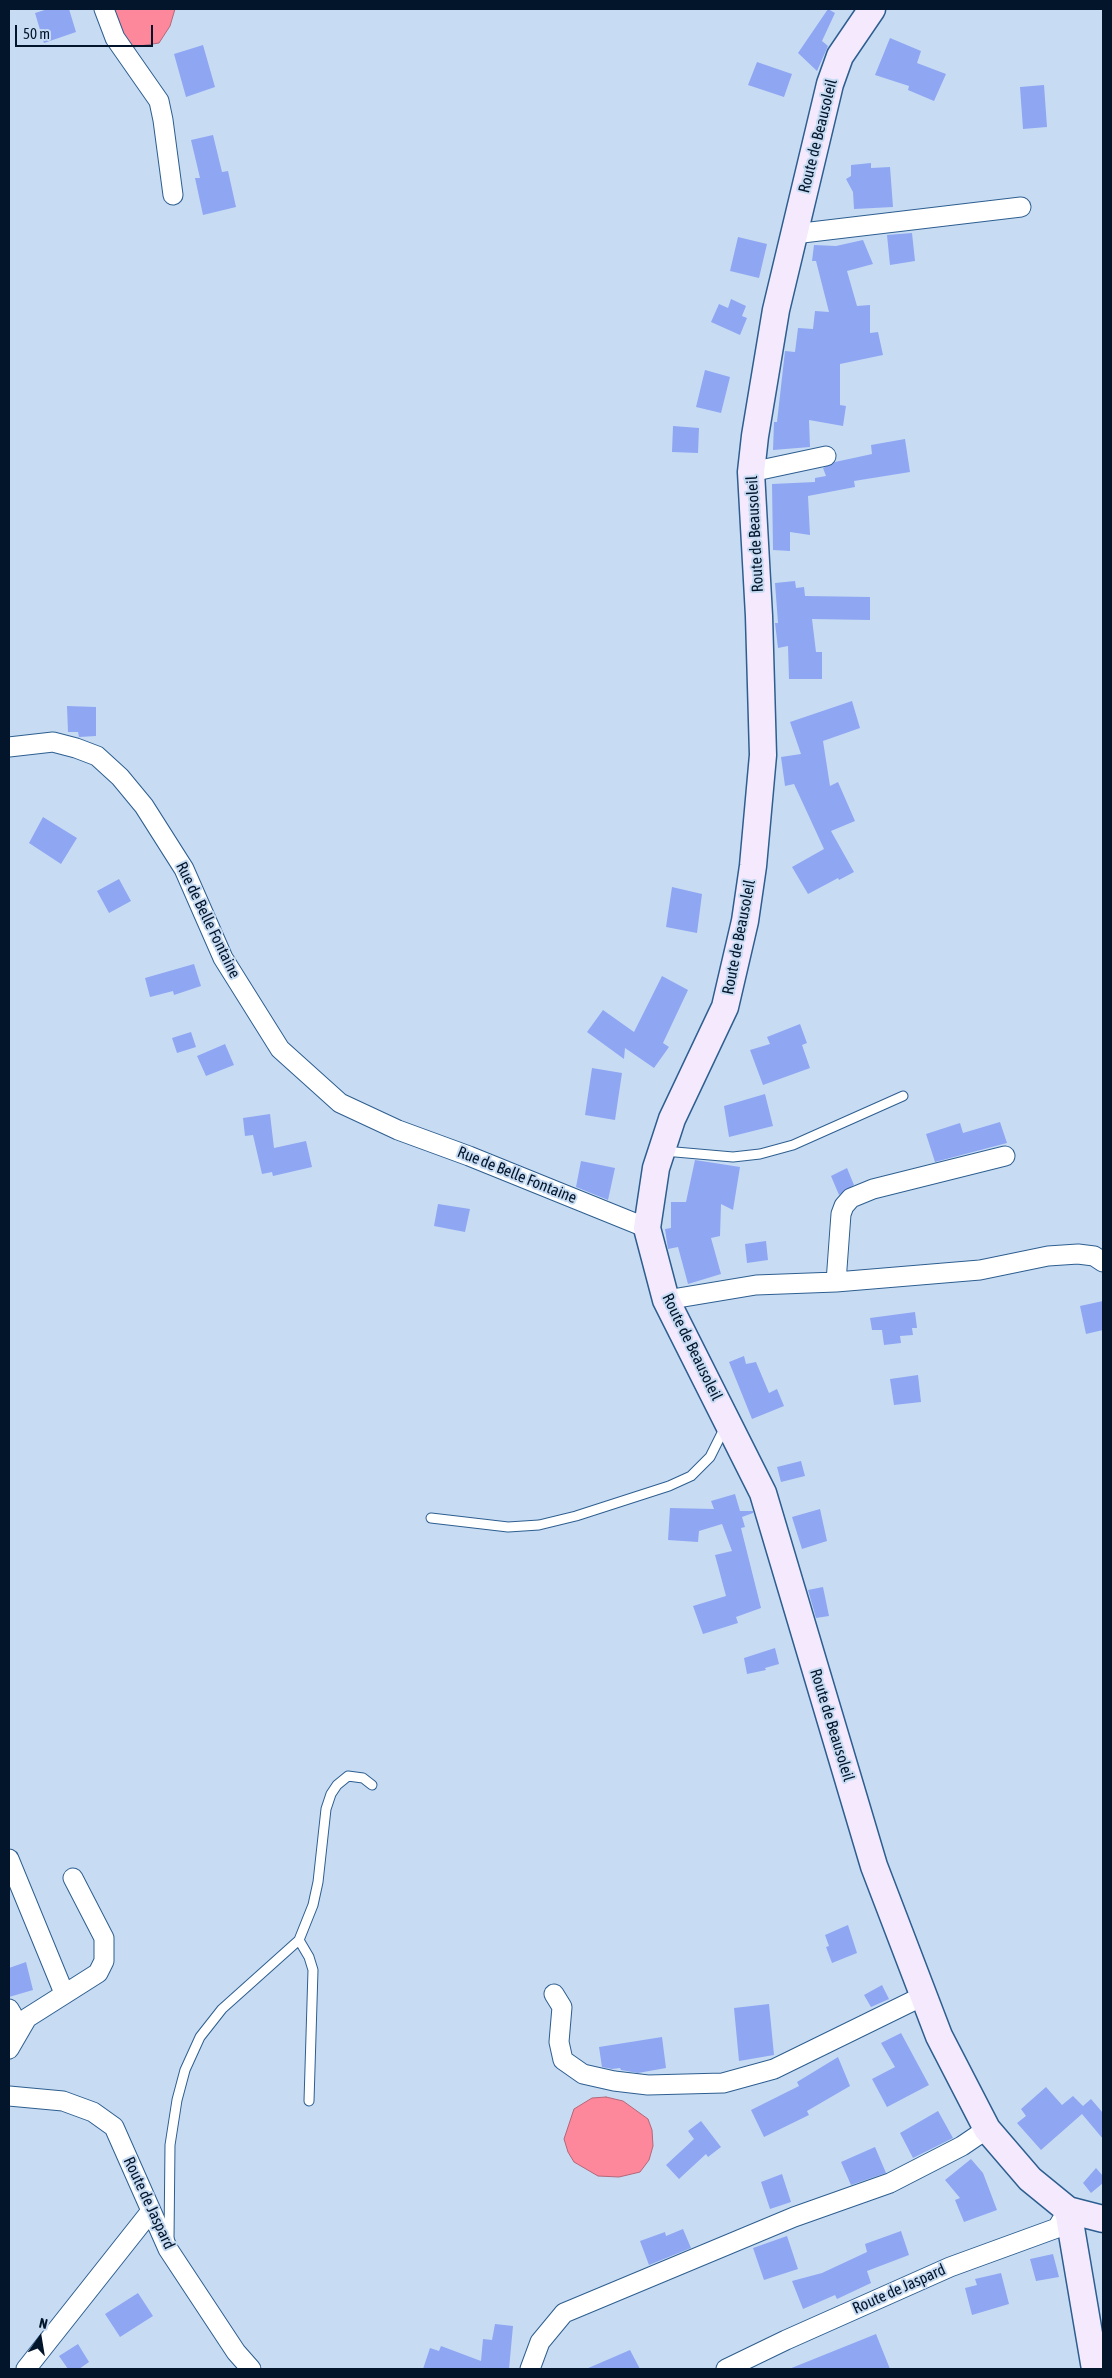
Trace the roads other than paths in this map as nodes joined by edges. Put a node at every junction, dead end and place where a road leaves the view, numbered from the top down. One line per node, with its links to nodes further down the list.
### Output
1 (104, 9): 3 (street)
2 (872, 9): 5 (street, Route de Beausoleil)
3 (173, 195)
4 (1021, 207): 5 (street)
5 (794, 234): 7 (street, Route de Beausoleil)
6 (826, 456): 7 (street)
7 (751, 472): 10 (street, Route de Beausoleil)
8 (9, 746): 12 (street, Rue de Belle Fontaine)
9 (904, 1096): 10 (lane)
10 (661, 1151): 12 (street, Route de Beausoleil)
11 (1005, 1156): 14 (street)
12 (647, 1228): 15 (street, Route de Beausoleil)
13 (1103, 1262): 14 (street)
14 (836, 1282): 15 (street)
15 (666, 1300): 16 (street, Route de Beausoleil)
16 (728, 1421): 17 (lane); 24 (street, Route de Beausoleil)
17 (431, 1518)
18 (372, 1785): 21 (lane)
19 (9, 1859): 22 (street)
20 (73, 1878): 22 (street)
21 (299, 1940): 28 (lane); 33 (lane)
22 (64, 1992): 26 (street)
23 (554, 1994): 24 (street)
24 (923, 1996): 29 (street, Route de Beausoleil)
25 (9, 2009): 26 (street)
26 (11, 2044)
27 (9, 2096): 31 (street, Route de Jaspard)
28 (309, 2101)
29 (987, 2129): 30 (street, Route de Beausoleil); 36 (street)
30 (1068, 2210): 32 (street); 37 (street, Route de Jaspard); 38 (street)
31 (150, 2211): 33 (street, Route de Jaspard); 34 (street)
32 (1103, 2218)
33 (168, 2249): 35 (street, Route de Jaspard)
34 (26, 2369)
35 (251, 2369)
36 (530, 2369)
37 (726, 2369)
38 (1095, 2369)

